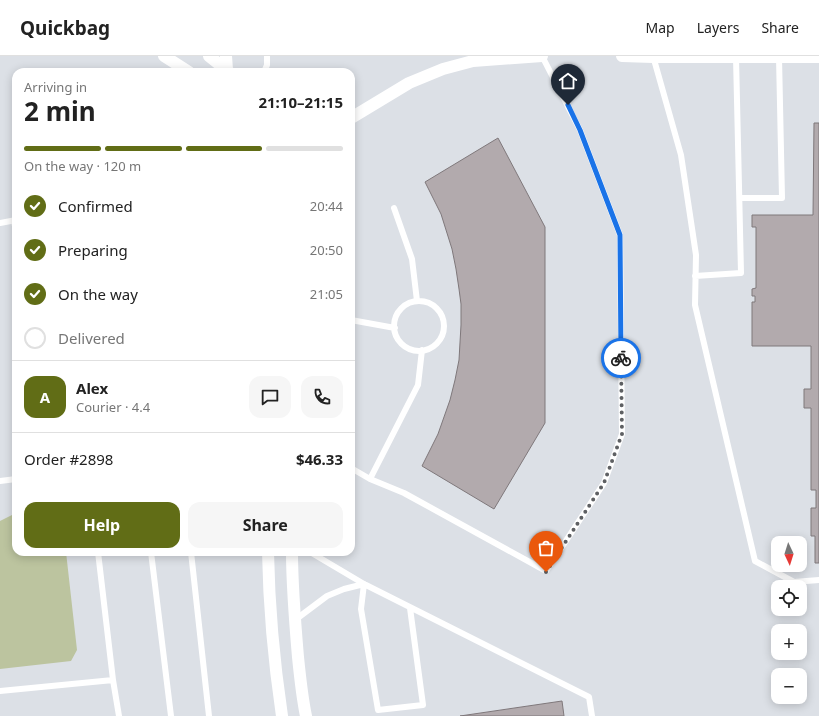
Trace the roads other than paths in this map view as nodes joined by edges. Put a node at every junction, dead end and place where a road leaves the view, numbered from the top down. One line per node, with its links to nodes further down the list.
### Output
1 (164, 56): 11 (street)
2 (209, 56): 12 (street)
3 (226, 56): 13 (street)
4 (267, 56): 14 (lane)
5 (542, 56): 15 (street); 26 (lane)
6 (622, 56): 7 (street)
7 (653, 57): 8 (street); 20 (lane)
8 (736, 57): 9 (street); 16 (lane)
9 (780, 57): 10 (street); 16 (lane)
10 (819, 57)
11 (183, 68)
12 (224, 68)
13 (228, 68)
14 (266, 68)
15 (355, 116)
16 (740, 198): 20 (lane)
17 (394, 208): 21 (lane)
18 (12, 221): 19 (lane)
19 (0, 223)
20 (695, 276): 35 (lane)
21 (417, 300): 23 (lane); 24 (lane)
22 (355, 321): 23 (lane)
23 (395, 328): 24 (lane)
24 (422, 350): 26 (lane)
25 (355, 470): 26 (lane)
26 (370, 479)
27 (12, 480): 28 (lane)
28 (0, 481)
29 (98, 556): 39 (lane)
30 (151, 556): 42 (lane)
31 (190, 556): 43 (lane)
32 (268, 556): 44 (street)
33 (292, 556): 38 (street)
34 (317, 556): 36 (lane)
35 (819, 580)
36 (364, 584): 37 (lane); 37 (lane); 38 (lane)
37 (410, 608): 46 (lane)
38 (295, 620): 45 (street)
39 (113, 680): 40 (lane); 41 (lane)
40 (0, 691)
41 (119, 716)
42 (171, 716)
43 (209, 716)
44 (282, 716)
45 (306, 716)
46 (592, 716)

